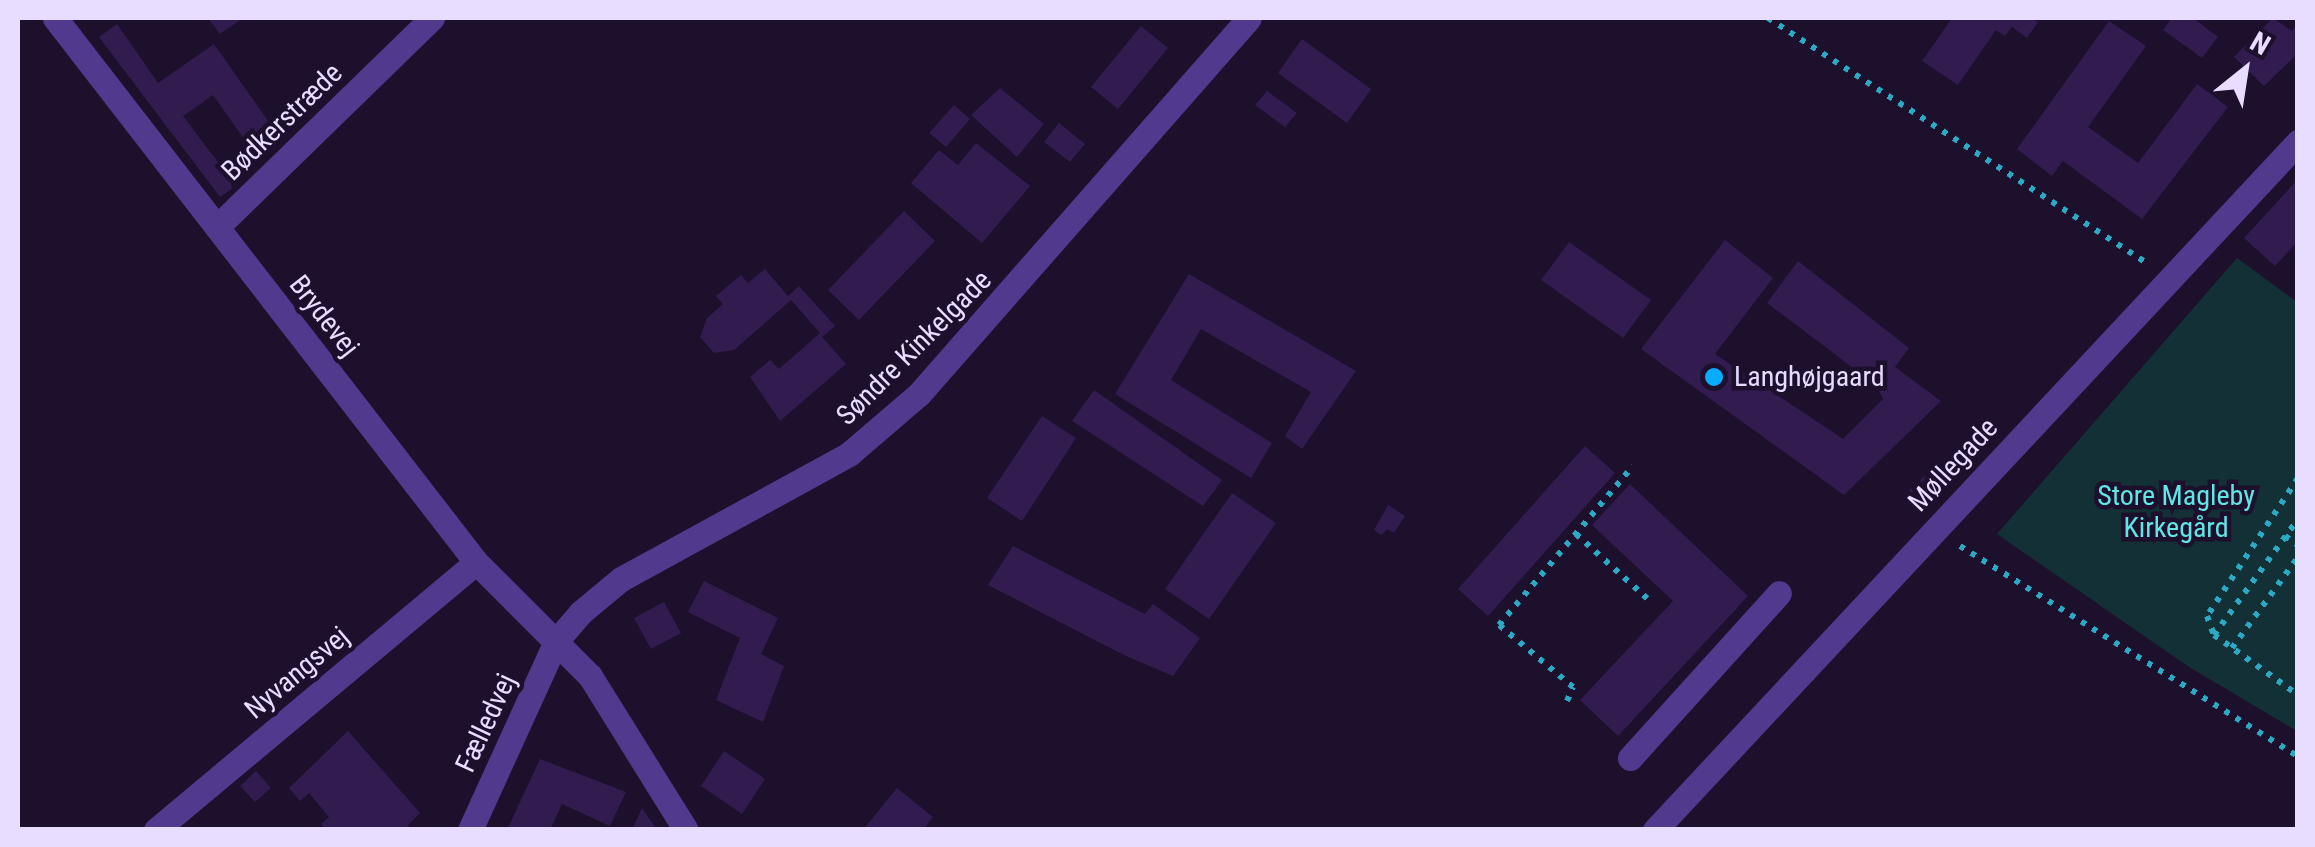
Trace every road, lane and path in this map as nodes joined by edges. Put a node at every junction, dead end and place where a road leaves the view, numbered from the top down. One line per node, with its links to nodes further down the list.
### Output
1 (55, 18): 6 (street, Brydevej)
2 (432, 18): 6 (street, Bødkerstræde)
3 (1249, 18): 20 (street, Søndre Kinkelgade)
4 (1768, 18): 7 (path)
5 (2298, 142): 7 (street, Møllegade)
6 (218, 227): 16 (street, Brydevej)
7 (2171, 278): 11 (street, Møllegade)
8 (1633, 466): 12 (path)
9 (2298, 478): 19 (path)
10 (2298, 519): 13 (path)
11 (1933, 530): 24 (path); 29 (street, Møllegade)
12 (1576, 534): 18 (path); 23 (path)
13 (2285, 536): 14 (path); 19 (path)
14 (2298, 545)
15 (2298, 557): 21 (path)
16 (476, 562): 20 (street, Brydevej); 26 (street, Nyvangsvej)
17 (1779, 593): 25 (street)
18 (1651, 602)
19 (2214, 635): 21 (path)
20 (556, 641): 27 (street, Fælledvej); 28 (street, Brydevej)
21 (2232, 648): 22 (path)
22 (2298, 695)
23 (1567, 701)
24 (2298, 756)
25 (1630, 758)
26 (156, 830)
27 (470, 830)
28 (686, 830)
29 (1654, 830)

